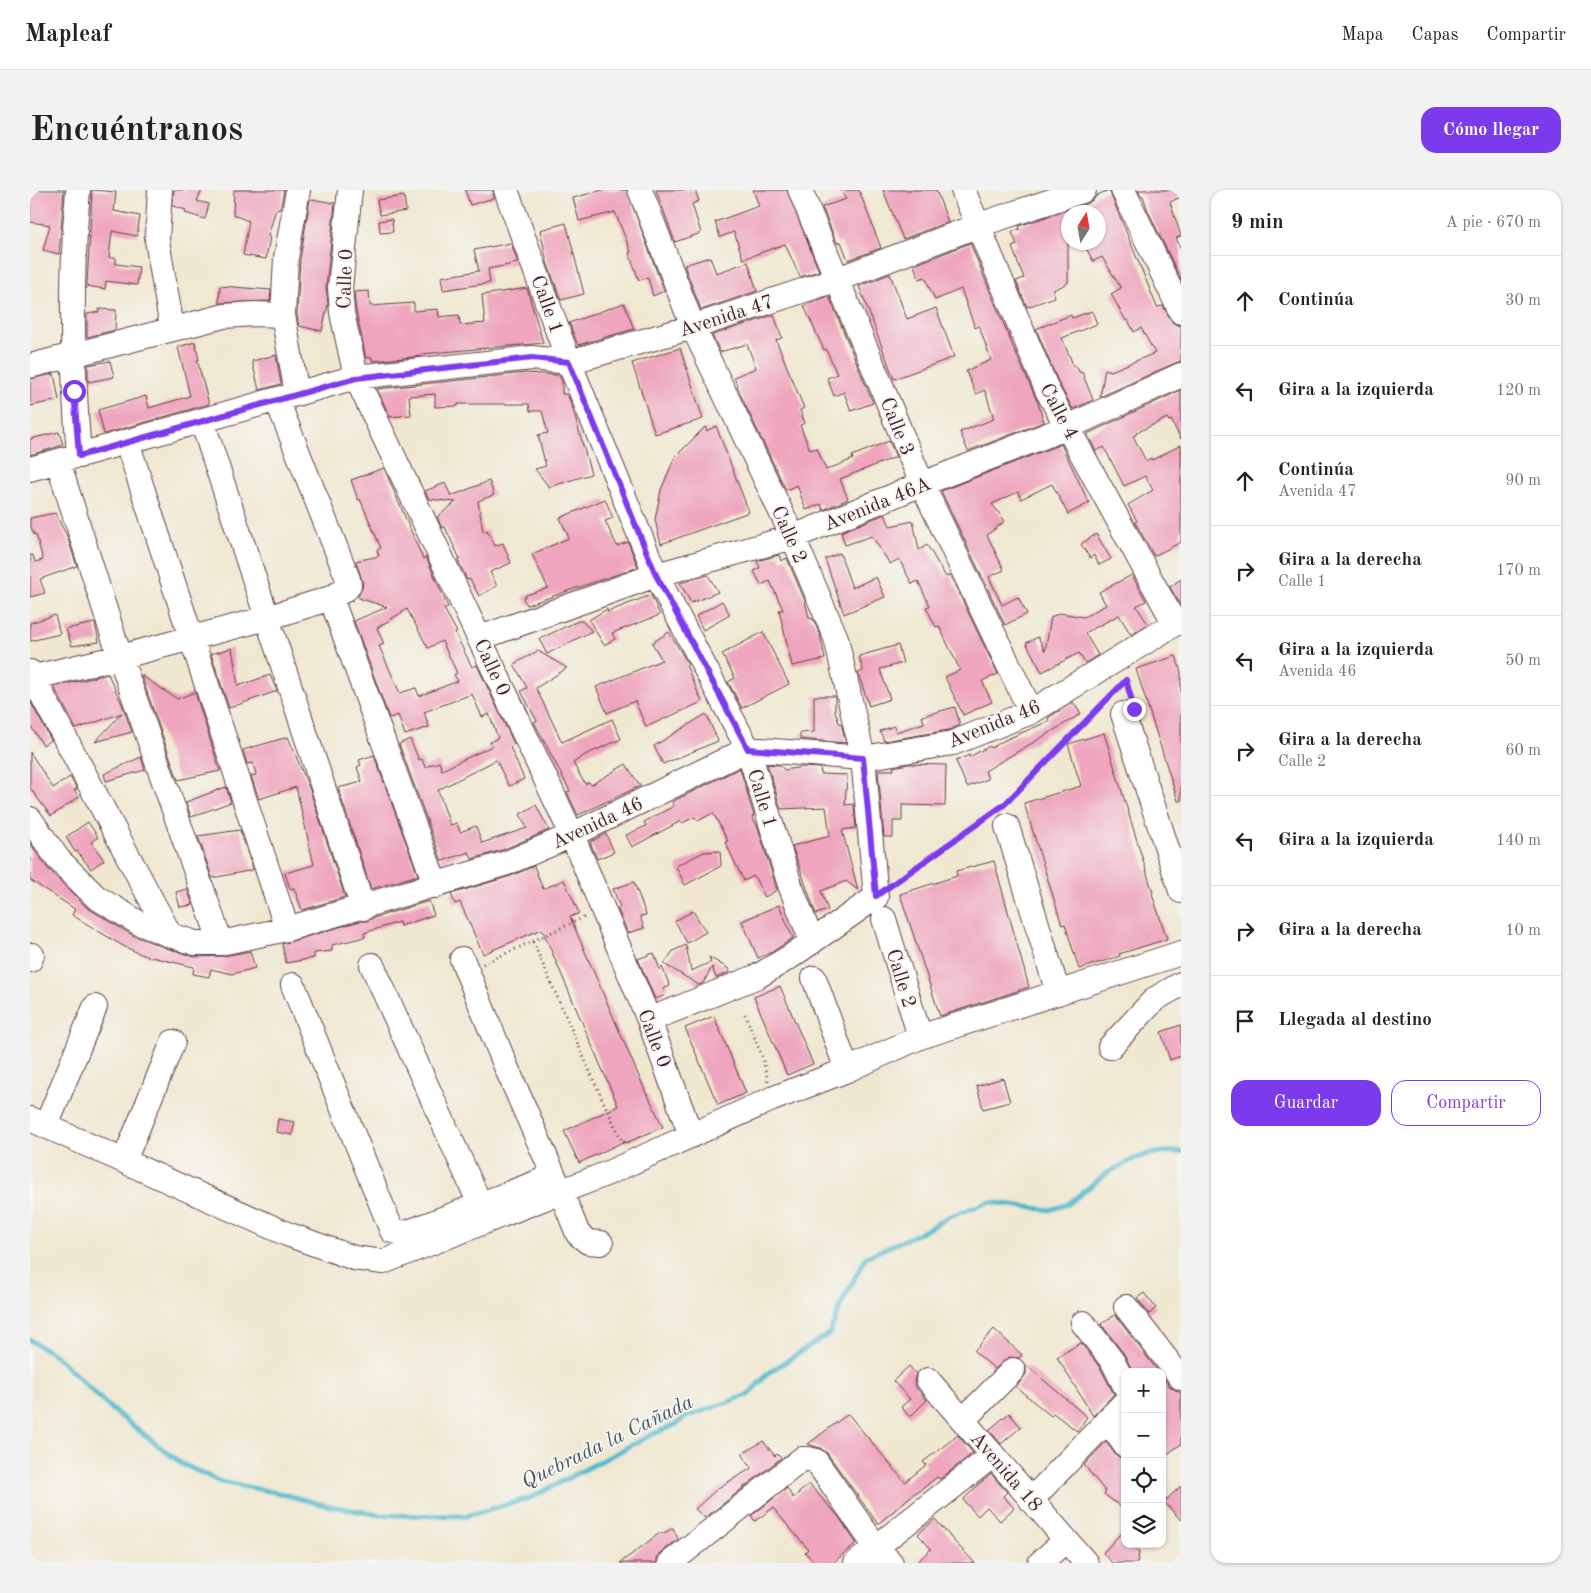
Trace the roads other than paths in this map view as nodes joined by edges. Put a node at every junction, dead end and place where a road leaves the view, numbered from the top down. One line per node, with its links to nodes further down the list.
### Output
1 (78, 190): 17 (street)
2 (160, 190): 16 (street)
3 (298, 190): 14 (street)
4 (350, 190): 21 (street, Calle 0)
5 (506, 190): 18 (street, Calle 1)
6 (640, 190): 15 (street, Calle 2)
7 (800, 190): 12 (street, Calle 3)
8 (963, 190): 11 (street, Calle 4)
9 (1084, 190): 11 (street, Avenida 47)
10 (1123, 190): 13 (street)
11 (979, 225): 12 (street, Avenida 47); 24 (street, Calle 4)
12 (838, 279): 15 (street, Avenida 47); 28 (street, Calle 3)
13 (1181, 312)
14 (283, 315): 16 (street); 22 (street)
15 (693, 327): 18 (street, Avenida 47); 29 (street, Calle 2)
16 (172, 328): 17 (street)
17 (74, 355): 19 (street); 26 (street)
18 (569, 362): 21 (street, Avenida 47); 30 (street, Calle 1)
19 (30, 366)
20 (1181, 375): 24 (street, Avenida 46A)
21 (356, 378): 22 (street, Avenida 47); 35 (street, Calle 0)
22 (287, 397): 23 (street, Avenida 47); 31 (street)
23 (202, 421): 25 (street, Avenida 47); 32 (street)
24 (1068, 427): 28 (street, Avenida 46A); 33 (street, Calle 4)
25 (128, 442): 26 (street, Avenida 47); 34 (street)
26 (69, 459): 27 (street, Avenida 47); 36 (street)
27 (30, 469)
28 (922, 484): 29 (street, Avenida 46A); 38 (street, Calle 3)
29 (793, 537): 30 (street, Avenida 46A); 41 (street, Calle 2)
30 (656, 575): 35 (street, Avenida 46A); 40 (street, Calle 1)
31 (331, 598): 32 (street); 45 (street)
32 (267, 618): 34 (street); 47 (street)
33 (1178, 622): 38 (street, Avenida 46)
34 (192, 638): 36 (street); 49 (street)
35 (480, 638): 44 (street, Calle 0)
36 (120, 657): 37 (street); 52 (street)
37 (31, 675): 50 (street)
38 (1031, 712): 41 (street, Avenida 46)
39 (1123, 714): 46 (street)
40 (748, 749): 41 (street, Avenida 46); 44 (street, Avenida 46); 51 (street, Calle 1)
41 (863, 758): 51 (street, Calle 2)
42 (30, 819): 50 (street, Avenida 46)
43 (1007, 826): 59 (street)
44 (572, 835): 45 (street, Avenida 46); 61 (street, Calle 0)
45 (436, 886): 47 (street, Avenida 46)
46 (1181, 891)
47 (364, 908): 49 (street, Avenida 46)
48 (884, 919): 62 (street, Calle 2)
49 (287, 929): 52 (street, Avenida 46)
50 (170, 935): 52 (street, Avenida 46)
51 (812, 942): 61 (street)
52 (221, 943)
53 (1181, 953): 59 (street)
54 (372, 965): 70 (street)
55 (464, 965): 69 (street)
56 (814, 978): 65 (street)
57 (1181, 984): 64 (street)
58 (293, 986): 70 (street)
59 (1058, 993): 62 (street)
60 (95, 1007): 66 (street)
61 (649, 1020): 67 (street, Calle 0)
62 (920, 1037): 65 (street)
63 (173, 1042): 68 (street)
64 (1110, 1046)
65 (847, 1070): 67 (street)
66 (38, 1123): 68 (street)
67 (691, 1136): 69 (street)
68 (124, 1161): 69 (street)
69 (558, 1184): 70 (street); 71 (street)
70 (480, 1204)
71 (601, 1243)
72 (1126, 1307): 75 (street)
73 (1082, 1324): 76 (street)
74 (1013, 1370): 79 (street)
75 (1174, 1370)
76 (1121, 1378)
77 (928, 1380): 79 (street, Avenida 18)
78 (1121, 1406): 80 (street)
79 (962, 1420): 82 (street, Avenida 18)
80 (1107, 1420): 81 (street); 83 (street)
81 (1121, 1439)
82 (993, 1455): 83 (street, Avenida 18); 85 (street)
83 (1031, 1500): 84 (street, Avenida 18)
84 (1066, 1540): 88 (street); 89 (street, Avenida 18)
85 (883, 1555): 86 (street); 87 (street)
86 (685, 1559)
87 (856, 1563)
88 (1040, 1563)
89 (1086, 1563)

